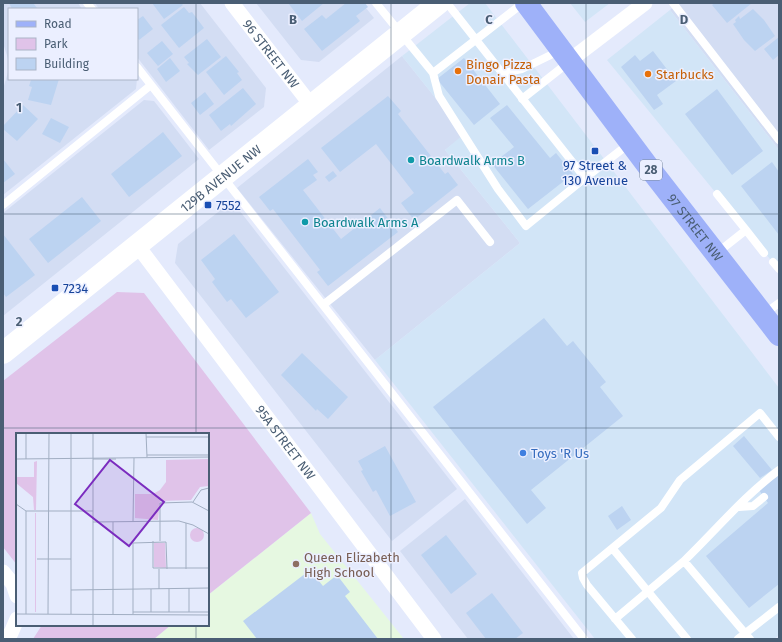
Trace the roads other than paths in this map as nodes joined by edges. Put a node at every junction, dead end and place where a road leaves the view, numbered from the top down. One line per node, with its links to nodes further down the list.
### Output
1 (232, 3): 17 (street, 96 STREET NW)
2 (376, 3): 9 (lane)
3 (439, 3): 9 (street, 129B AVENUE NW)
4 (447, 3): 10 (lane)
5 (523, 3): 10 (lane)
6 (526, 3): 11 (main road, 97 STREET NW / 28)
7 (645, 3): 11 (street)
8 (673, 3): 18 (lane)
9 (400, 33): 13 (lane); 17 (street, 129B AVENUE NW)
10 (476, 39): 13 (lane); 14 (lane)
11 (565, 56): 14 (lane); 16 (lane); 19 (main road, 97 STREET NW / 28)
12 (138, 68): 15 (lane)
13 (432, 73): 21 (lane)
14 (502, 73): 16 (lane)
15 (151, 85): 20 (lane); 23 (lane)
16 (522, 99): 21 (lane)
17 (311, 105): 20 (street, 129B AVENUE NW)
18 (779, 140)
19 (631, 143): 21 (lane); 27 (main road, 97 STREET NW / 28)
20 (222, 176): 26 (street, 129B AVENUE NW); 31 (lane)
21 (585, 178)
22 (717, 194): 24 (lane)
23 (3, 205)
24 (746, 230): 27 (lane); 28 (lane)
25 (490, 242): 31 (lane)
26 (137, 245): 34 (street, 129B AVENUE NW); 49 (street, 95A STREET NW)
27 (717, 253): 32 (main road, 97 STREET NW / 28)
28 (764, 253)
29 (773, 262): 30 (lane)
30 (779, 269)
31 (323, 305): 50 (lane)
32 (772, 309): 33 (main road, 97 STREET NW / 28)
33 (779, 335)
34 (3, 353)
35 (779, 437): 39 (lane)
36 (779, 470): 38 (lane)
37 (764, 497): 38 (lane)
38 (739, 507): 40 (lane)
39 (613, 548): 42 (lane); 45 (lane)
40 (684, 561): 42 (lane); 48 (lane)
41 (3, 572): 43 (street)
42 (648, 591): 45 (lane); 52 (lane)
43 (16, 594)
44 (779, 607): 48 (lane)
45 (615, 619): 51 (lane)
46 (16, 621): 47 (street)
47 (7, 636)
48 (747, 636): 53 (lane)
49 (434, 639)
50 (584, 639)
51 (632, 639)
52 (687, 639)
53 (738, 639)

